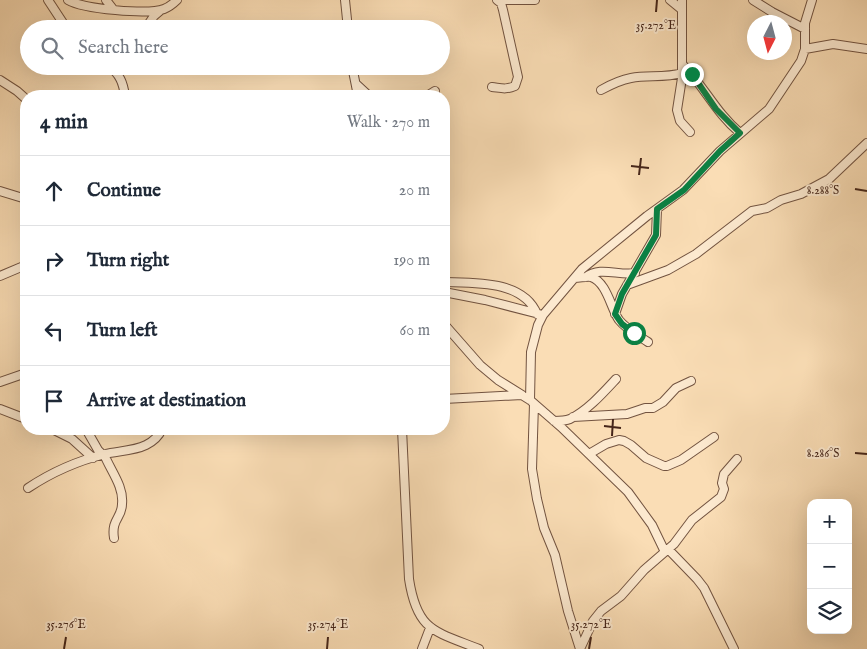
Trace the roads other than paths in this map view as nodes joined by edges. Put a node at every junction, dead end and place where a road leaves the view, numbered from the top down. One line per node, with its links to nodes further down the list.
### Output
1 (48, 0): 16 (street)
2 (68, 0): 13 (street)
3 (106, 0): 13 (street)
4 (178, 0): 15 (street)
5 (345, 0): 18 (street)
6 (497, 0): 27 (street)
7 (507, 0): 8 (street)
8 (535, 0)
9 (670, 0): 14 (street)
10 (682, 0): 14 (street)
11 (753, 0): 19 (street)
12 (812, 0): 19 (street)
13 (113, 9): 15 (street)
14 (682, 9): 22 (street)
15 (161, 10): 17 (street)
16 (61, 20)
17 (151, 20)
18 (347, 20)
19 (805, 29): 20 (street)
20 (805, 49): 21 (street); 34 (street)
21 (867, 49)
22 (682, 69): 31 (street); 33 (street); 34 (street)
23 (119, 75): 28 (street)
24 (354, 75): 26 (street)
25 (0, 80): 32 (street)
26 (356, 83): 29 (street); 30 (street)
27 (492, 87)
28 (124, 90)
29 (357, 90)
30 (363, 90)
31 (600, 90)
32 (20, 93)
33 (690, 132)
34 (740, 133): 38 (street)
35 (867, 144): 45 (street)
36 (0, 190): 37 (street)
37 (20, 197)
38 (657, 209): 40 (street); 42 (street)
39 (20, 268): 41 (street)
40 (635, 273): 43 (street); 45 (street)
41 (0, 276)
42 (575, 278): 43 (street); 48 (street)
43 (585, 278): 47 (street)
44 (450, 282): 48 (street)
45 (628, 286): 47 (street)
46 (450, 293): 48 (street)
47 (615, 314): 50 (street)
48 (540, 315): 57 (street)
49 (450, 331): 55 (street)
50 (648, 342)
51 (20, 375): 54 (street)
52 (616, 379): 60 (street)
53 (691, 381): 60 (street)
54 (0, 382)
55 (522, 395): 56 (street); 57 (street)
56 (450, 399)
57 (532, 402): 61 (street); 77 (street)
58 (0, 409): 59 (street)
59 (20, 416)
60 (572, 417): 61 (street)
61 (554, 421): 67 (street)
62 (64, 435): 69 (street)
63 (90, 435): 68 (street)
64 (159, 435): 68 (street)
65 (402, 435): 74 (street)
66 (714, 437): 67 (street)
67 (589, 454): 73 (street)
68 (104, 455): 69 (street); 72 (street)
69 (93, 458): 71 (street)
70 (737, 458): 73 (street)
71 (28, 488)
72 (114, 538)
73 (666, 551): 77 (street); 78 (street)
74 (430, 628): 75 (street); 76 (street)
75 (422, 649)
76 (479, 649)
77 (580, 649)
78 (734, 649)

